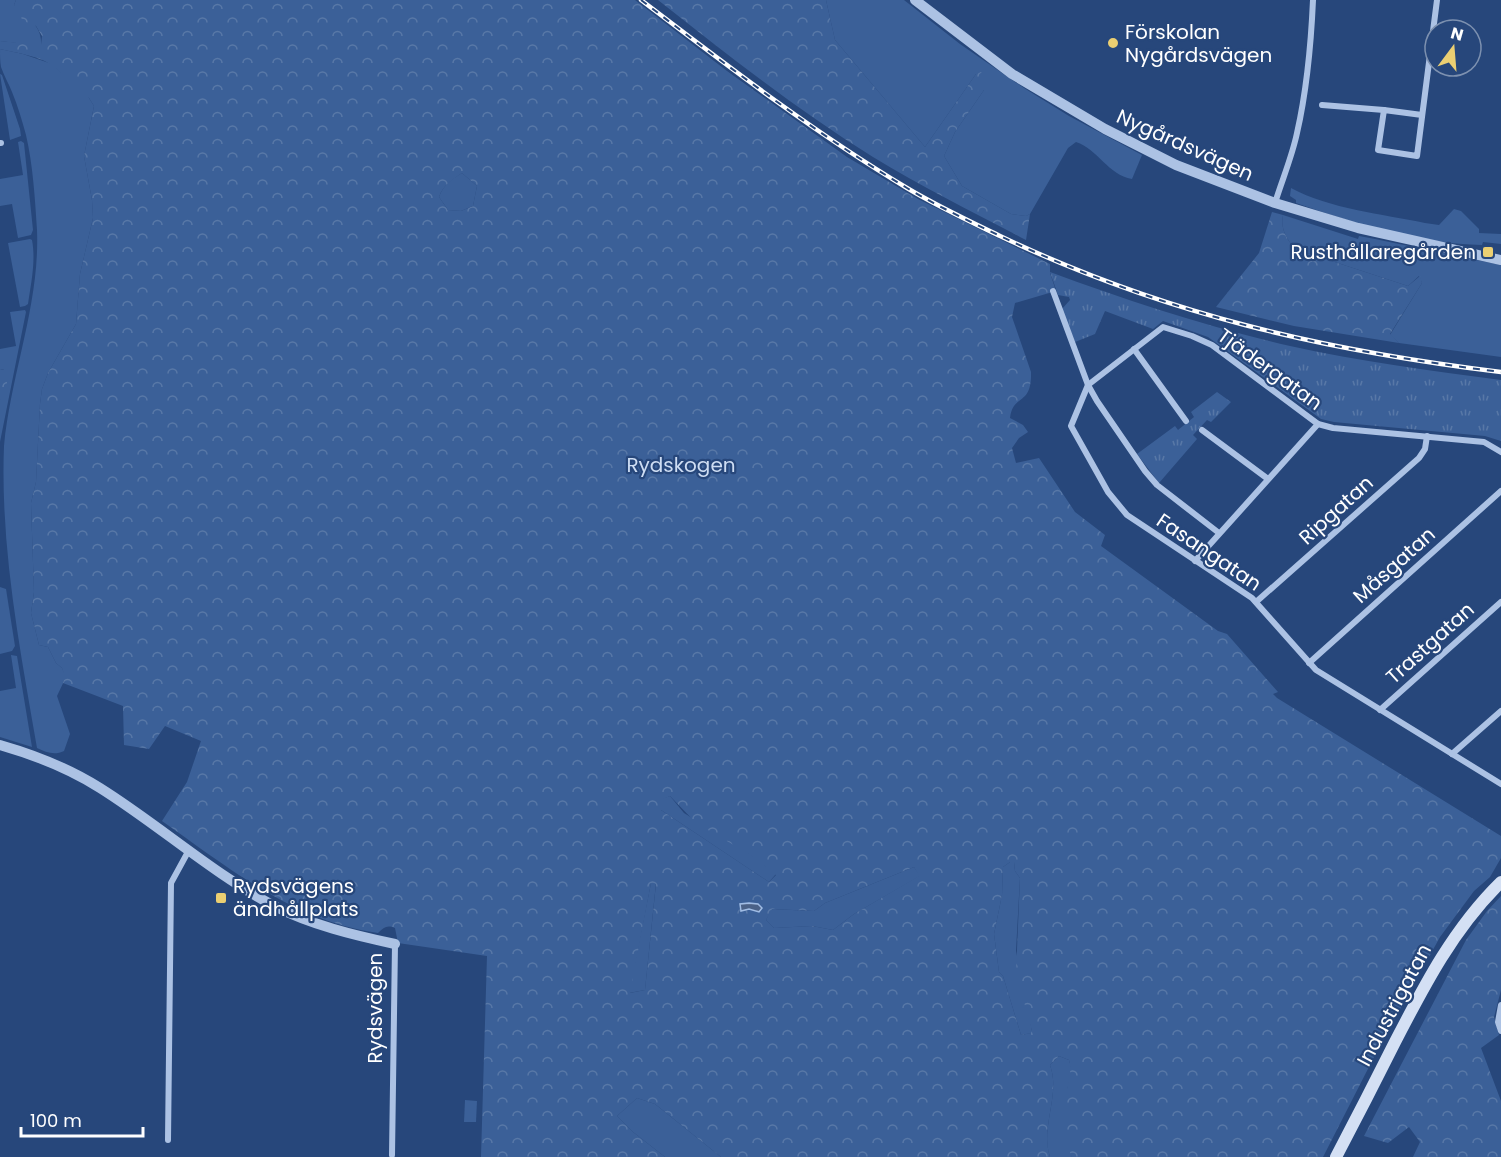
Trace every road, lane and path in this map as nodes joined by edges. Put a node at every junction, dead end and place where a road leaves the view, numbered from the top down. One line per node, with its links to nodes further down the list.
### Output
1 (915, 0): 7 (street, Nygårdsvägen)
2 (1313, 0): 7 (street)
3 (1437, 0): 6 (street)
4 (1322, 105): 5 (street)
5 (1384, 110): 6 (street); 6 (street)
6 (1422, 115)
7 (1275, 203): 8 (street, Nygårdsvägen)
8 (1472, 253): 9 (street, Nygårdsvägen); 10 (street, Nygårdsvägen)
9 (1501, 253)
10 (1501, 260)
11 (1053, 291): 13 (street)
12 (1134, 349): 13 (street, Tjädergatan); 14 (street); 15 (street, Tjädergatan)
13 (1088, 385): 21 (street); 22 (street, Fasangatan)
14 (1186, 421)
15 (1318, 424): 17 (street, Tjädergatan); 19 (street)
16 (1202, 430): 19 (street)
17 (1427, 436): 18 (street, Tjädergatan); 23 (street, Ripgatan)
18 (1501, 452)
19 (1268, 479): 21 (street)
20 (1501, 491): 25 (street, Måsgatan)
21 (1219, 532): 22 (street)
22 (1195, 561): 23 (street, Fasangatan)
23 (1256, 602): 25 (street, Fasangatan)
24 (1501, 602): 26 (street, Trastgatan)
25 (1309, 663): 26 (street, Fasangatan)
26 (1380, 710): 29 (street, Fasangatan)
27 (1501, 711): 29 (street)
28 (0, 745): 31 (street, Rydsvägen)
29 (1452, 754): 30 (street, Fasangatan)
30 (1501, 784)
31 (189, 850): 33 (street, Rydsvägen); 36 (street)
32 (1501, 882): 38 (main road, Industrigatan)
33 (395, 945): 37 (street, Rydsvägen)
34 (1501, 1005): 35 (street)
35 (1501, 1031)
36 (168, 1140)
37 (392, 1155)
38 (1336, 1157)

